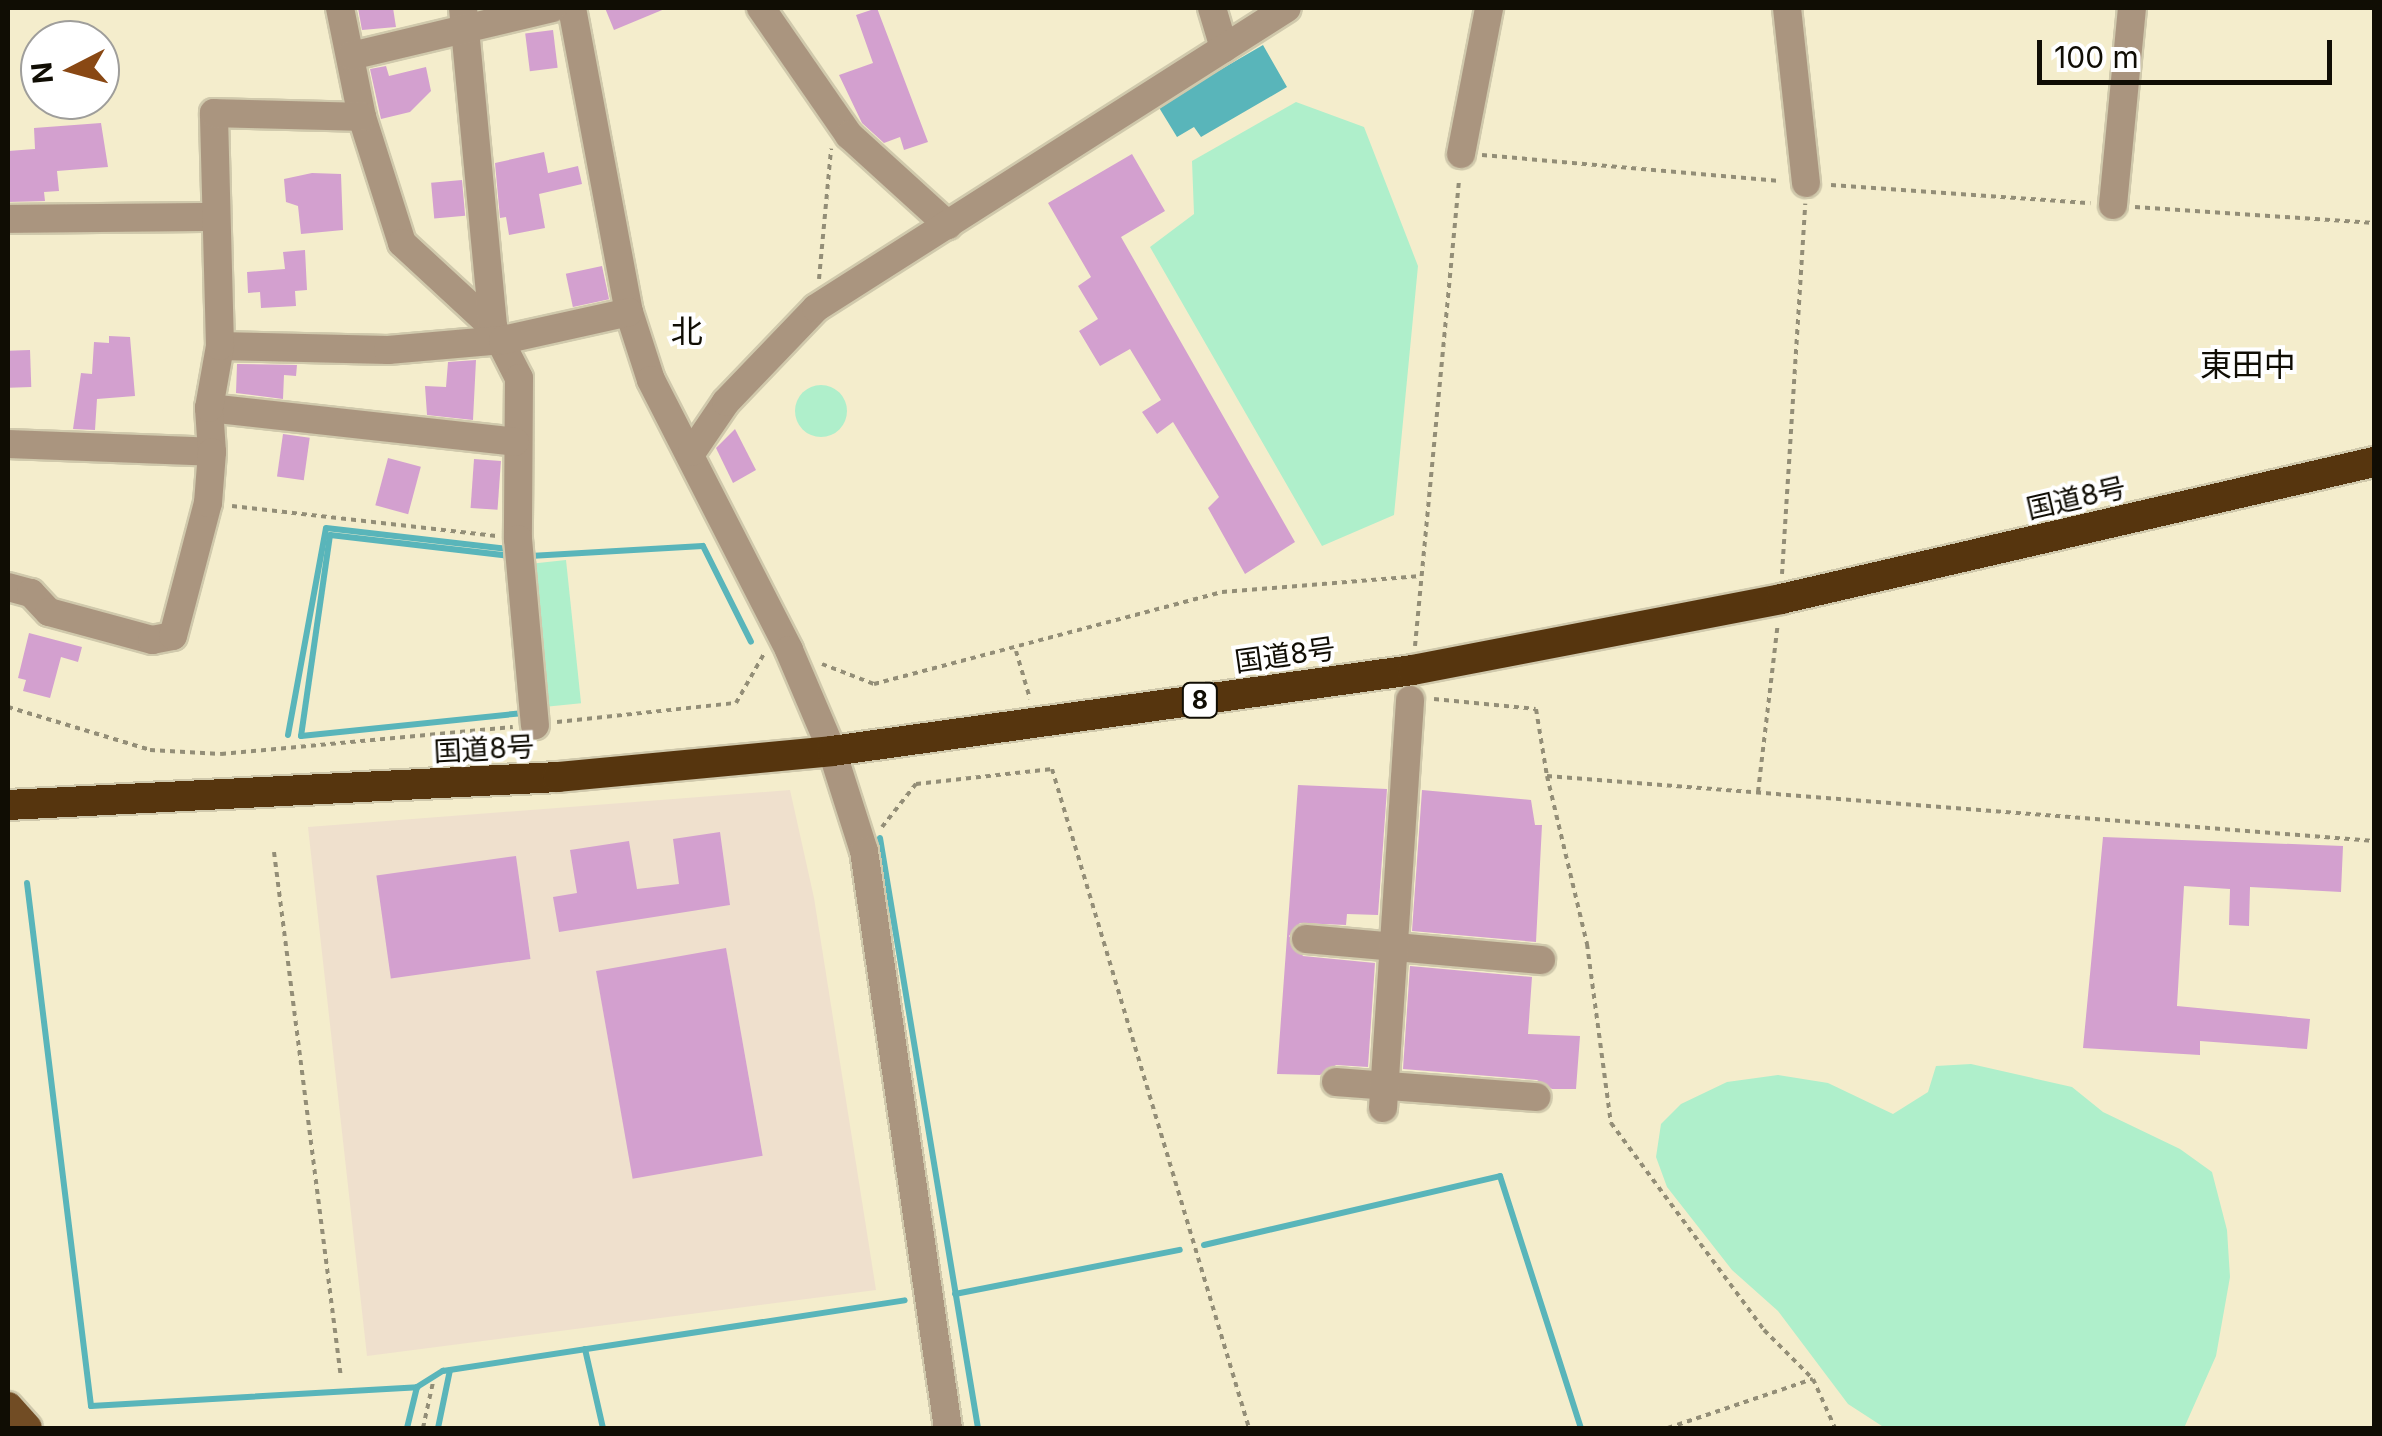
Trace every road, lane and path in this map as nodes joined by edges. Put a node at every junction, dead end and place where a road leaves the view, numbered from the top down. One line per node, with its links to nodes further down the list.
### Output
1 (340, 8): 12 (street)
2 (552, 8): 10 (street)
3 (572, 8): 22 (street)
4 (761, 8): 13 (street)
5 (1212, 8): 11 (street)
6 (1287, 8): 11 (street)
7 (1489, 8): 15 (street)
8 (1787, 8): 16 (street)
9 (2132, 8): 17 (street)
10 (464, 18): 12 (street); 23 (street)
11 (1224, 48): 20 (street)
12 (352, 56): 14 (street)
13 (835, 114): 20 (street); 21 (path)
14 (362, 117): 18 (street); 23 (street)
15 (1461, 154): 16 (path); 33 (path)
16 (1806, 183): 35 (path)
17 (2113, 205)
18 (213, 217): 19 (street); 24 (street)
19 (8, 219)
20 (948, 225): 21 (street)
21 (816, 308): 29 (street)
22 (629, 312): 23 (street); 29 (street)
23 (498, 333): 24 (street); 26 (street)
24 (220, 346): 25 (street)
25 (209, 408): 26 (street); 28 (street)
26 (515, 442): 32 (street)
27 (8, 444): 28 (street)
28 (212, 452): 31 (street)
29 (692, 452): 36 (street)
30 (2374, 462): 35 (highway, 国道8号 / 8)
31 (208, 503): 32 (path); 34 (street)
32 (518, 538): 41 (street)
33 (1420, 576): 37 (path); 38 (path)
34 (8, 587)
35 (1781, 600): 38 (highway, 国道8号 / 8); 44 (path)
36 (789, 650): 37 (path); 41 (path); 42 (street)
37 (1016, 651): 40 (path)
38 (1411, 685): 40 (highway, 国道8号 / 8); 43 (path); 50 (street)
39 (8, 707): 41 (path)
40 (1037, 722): 42 (highway, 国道8号 / 8)
41 (535, 725)
42 (832, 751): 45 (highway, 国道8号 / 8); 47 (street)
43 (1547, 776): 44 (path); 56 (path)
44 (1758, 792): 46 (path)
45 (8, 805)
46 (2374, 841)
47 (864, 851): 61 (street); 62 (path)
48 (274, 852): 55 (path)
49 (1306, 939): 50 (street)
50 (1390, 948): 51 (street); 54 (street)
51 (1541, 960)
52 (1336, 1082): 54 (street)
53 (1536, 1097): 54 (street)
54 (1384, 1099)
55 (341, 1378)
56 (1813, 1379): 63 (path); 64 (path)
57 (433, 1382): 60 (path)
58 (8, 1407): 59 (main road)
59 (26, 1428)
60 (423, 1428)
61 (948, 1428)
62 (1249, 1428)
63 (1668, 1428)
64 (1835, 1428)

